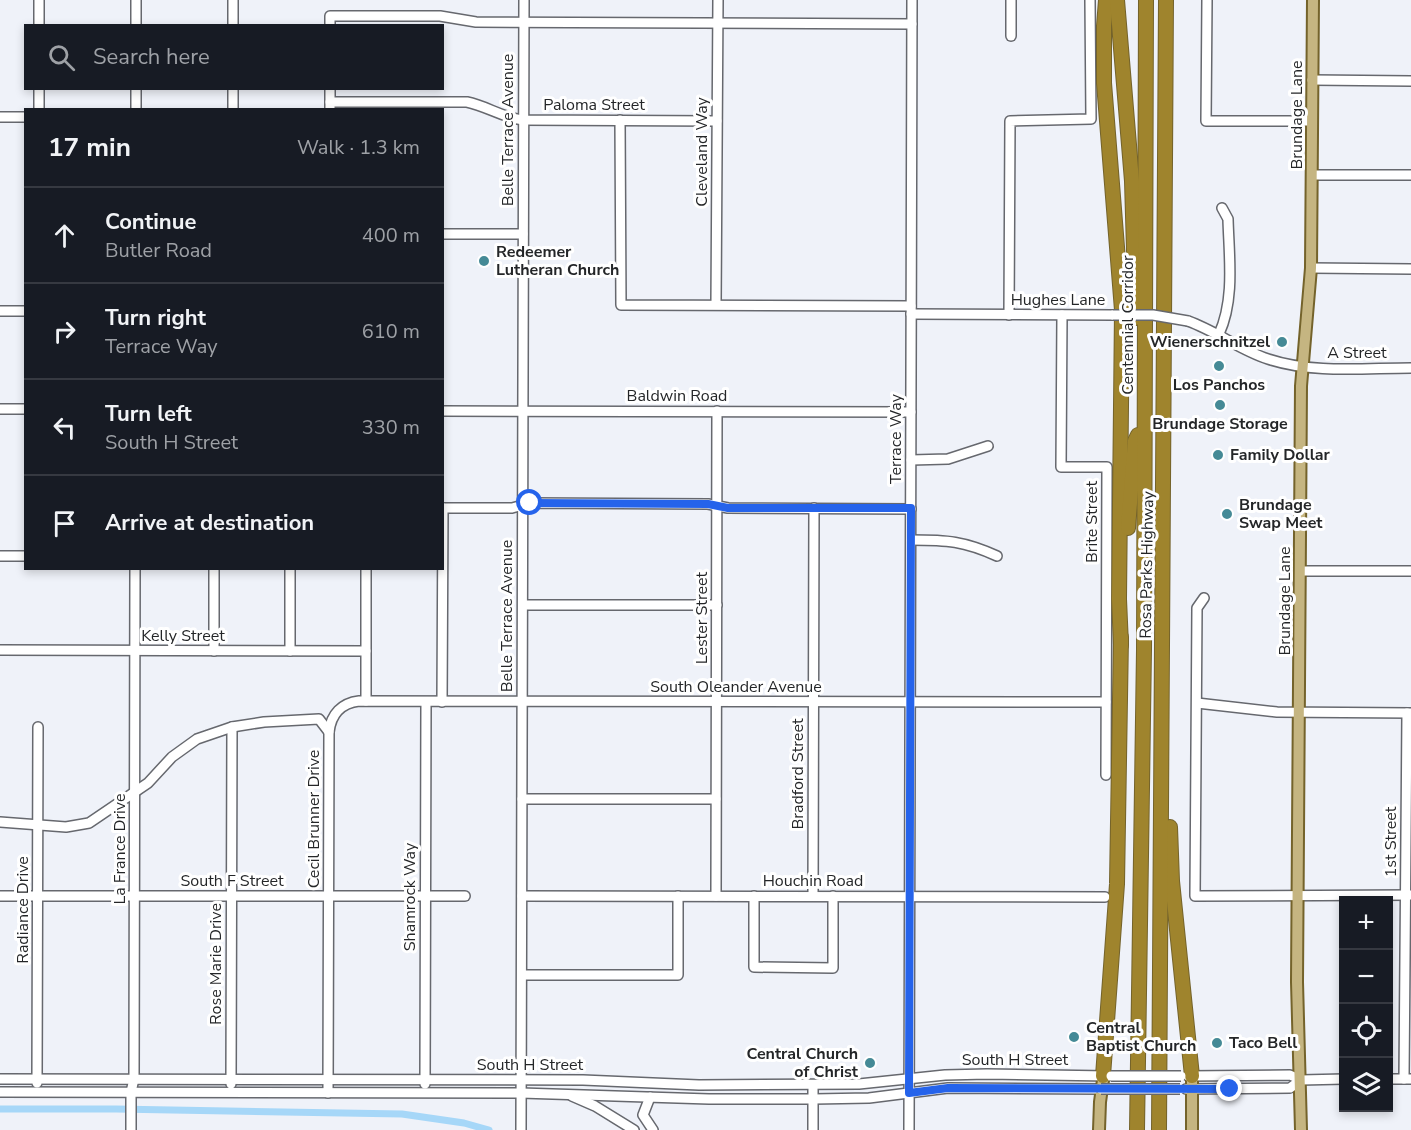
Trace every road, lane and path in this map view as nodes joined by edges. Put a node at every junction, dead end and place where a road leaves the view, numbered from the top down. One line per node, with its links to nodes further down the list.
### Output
1 (39, 0): 19 (street)
2 (136, 0): 20 (street)
3 (233, 0): 21 (street)
4 (524, 0): 17 (street, Belle Terrace Avenue)
5 (718, 0): 18 (street, Cleveland Way)
6 (912, 0): 22 (street, Terrace Way)
7 (1011, 0): 23 (street)
8 (1090, 0): 53 (street)
9 (1106, 0): 86 (highway)
10 (1117, 0): 64 (highway)
11 (1146, 0): 88 (highway, Centennial Corridor)
12 (1167, 0): 24 (highway, Rosa Parks Highway)
13 (1174, 0): 24 (highway)
14 (1207, 0): 41 (street)
15 (1313, 0): 25 (main road, Brundage Lane)
16 (330, 21): 17 (street)
17 (524, 22): 18 (street); 38 (street, Belle Terrace Avenue)
18 (718, 23): 22 (street); 40 (street, Cleveland Way)
19 (39, 24)
20 (136, 24)
21 (233, 24)
22 (912, 24): 50 (street, Terrace Way)
23 (1011, 36)
24 (1166, 70): 93 (highway, Rosa Parks Highway)
25 (1312, 80): 26 (street); 41 (main road, Brundage Lane)
26 (1411, 81)
27 (39, 90): 33 (street)
28 (136, 90): 34 (street)
29 (233, 90): 35 (street)
30 (330, 90): 31 (street)
31 (330, 106): 32 (street, Paloma Street)
32 (434, 106): 38 (street, Paloma Street)
33 (39, 108)
34 (136, 108)
35 (232, 108)
36 (0, 117): 37 (street)
37 (24, 117)
38 (524, 120): 39 (street, Paloma Street); 46 (street, Belle Terrace Avenue)
39 (620, 120): 40 (street, Paloma Street); 49 (street, Hughes Lane)
40 (717, 121): 49 (street, Cleveland Way)
41 (1312, 121): 42 (main road, Brundage Lane)
42 (1312, 175): 43 (street); 47 (main road, Brundage Lane)
43 (1411, 175)
44 (1222, 208): 55 (street)
45 (444, 234): 46 (street)
46 (523, 234): 61 (street, Belle Terrace Avenue)
47 (1311, 268): 48 (street); 56 (main road, Brundage Lane)
48 (1411, 269)
49 (716, 304): 50 (street, Hughes Lane)
50 (911, 310): 53 (street, Hughes Lane); 63 (street, Terrace Way)
51 (0, 311): 52 (street)
52 (24, 311)
53 (1009, 315): 54 (street, Hughes Lane)
54 (1062, 315): 55 (street, Hughes Lane, bridge); 101 (street, Brite Street)
55 (1219, 334): 56 (street, Hughes Lane)
56 (1302, 368): 57 (street, A Street); 81 (main road, Brundage Lane)
57 (1411, 368)
58 (0, 409): 59 (street)
59 (24, 410)
60 (444, 411): 61 (street, Baldwin Road)
61 (523, 411): 62 (street, Baldwin Road); 67 (street, Belle Terrace Avenue)
62 (717, 411): 63 (street, Baldwin Road); 68 (street, Lester Street)
63 (911, 412): 66 (street, Terrace Way)
64 (1138, 435): 86 (highway); 88 (highway)
65 (988, 446): 66 (street)
66 (911, 460): 71 (street, Terrace Way)
67 (521, 506): 68 (street); 69 (street); 84 (street, Belle Terrace Avenue)
68 (717, 506): 70 (street); 85 (street, Lester Street)
69 (444, 508)
70 (814, 508): 71 (street); 99 (street, Bradford Street)
71 (911, 508): 72 (street, Terrace Way)
72 (911, 540): 75 (street); 100 (street, Terrace Way)
73 (0, 556): 74 (street)
74 (24, 556)
75 (997, 556)
76 (135, 570): 89 (street, La France Drive)
77 (214, 570): 90 (street)
78 (290, 570): 91 (street)
79 (366, 570): 92 (street)
80 (443, 570): 96 (street)
81 (1300, 571): 82 (street); 103 (main road, Brundage Lane)
82 (1411, 571)
83 (1204, 598): 102 (street)
84 (523, 605): 85 (street); 97 (street, Belle Terrace Avenue)
85 (717, 605): 98 (street, Lester Street)
86 (1120, 645): 143 (highway)
87 (0, 650): 89 (street, Kelly Street)
88 (1144, 650): 164 (highway, Rosa Parks Highway)
89 (135, 651): 90 (street, Kelly Street); 109 (street, La France Drive)
90 (214, 651): 91 (street, Kelly Street)
91 (290, 651): 92 (street, Kelly Street)
92 (366, 651): 94 (street)
93 (1162, 662): 144 (highway); 165 (highway, Rosa Parks Highway)
94 (366, 701): 95 (street, South Oleander Avenue); 107 (street, Cecil Brunner Drive)
95 (426, 702): 96 (street, South Oleander Avenue); 121 (street, Shamrock Way)
96 (442, 702): 97 (street, South Oleander Avenue)
97 (522, 702): 98 (street, South Oleander Avenue); 110 (street, Belle Terrace Avenue)
98 (717, 702): 99 (street, South Oleander Avenue); 111 (street, Lester Street)
99 (813, 702): 100 (street, South Oleander Avenue); 127 (street, Bradford Street)
100 (910, 702): 101 (street, South Oleander Avenue); 129 (street, Terrace Way)
101 (1106, 702): 108 (street, Brite Street)
102 (1197, 703): 103 (street); 114 (street)
103 (1299, 712): 104 (street); 114 (main road, Brundage Lane)
104 (1409, 713): 115 (street, 1st Street)
105 (232, 727): 107 (street); 109 (street); 119 (street, Rose Marie Drive)
106 (38, 728): 113 (street, Radiance Drive)
107 (329, 732): 120 (street, Cecil Brunner Drive)
108 (1106, 775)
109 (135, 791): 113 (street); 118 (street, La France Drive)
110 (522, 799): 111 (street); 123 (street, Belle Terrace Avenue)
111 (716, 799): 125 (street, Lester Street)
112 (0, 822): 113 (street)
113 (38, 826): 117 (street, Radiance Drive)
114 (1298, 895): 115 (street); 142 (main road, Brundage Lane)
115 (1408, 895): 137 (street, 1st Street)
116 (0, 896): 117 (street, South F Street)
117 (38, 896): 118 (street, South F Street); 133 (street, Radiance Drive)
118 (135, 896): 119 (street, South F Street); 134 (street, La France Drive)
119 (231, 896): 120 (street, South F Street); 138 (street, Rose Marie Drive)
120 (328, 896): 121 (street, South F Street); 139 (street, Cecil Brunner Drive)
121 (425, 896): 122 (street, South F Street); 140 (street, Shamrock Way)
122 (465, 896)
123 (522, 896): 124 (street, Houchin Road); 131 (street, Belle Terrace Avenue)
124 (678, 896): 125 (street, Houchin Road); 131 (street)
125 (716, 896): 126 (street, Houchin Road)
126 (754, 896): 127 (street, Houchin Road); 128 (street)
127 (813, 896): 128 (street, Houchin Road)
128 (834, 896): 129 (street, Houchin Road)
129 (910, 896): 130 (street, Houchin Road); 141 (street, Terrace Way)
130 (1104, 897)
131 (522, 975): 135 (street, Belle Terrace Avenue)
132 (0, 1079): 133 (street, South H Street)
133 (37, 1079): 134 (street, South H Street); 147 (street, Radiance Drive)
134 (134, 1079): 138 (street, South H Street); 148 (street, La France Drive)
135 (521, 1079): 140 (street, South H Street); 145 (street, South H Street); 151 (street, Belle Terrace Avenue)
136 (1339, 1079): 142 (street, South H Street)
137 (1408, 1079)
138 (231, 1080): 139 (street, South H Street); 149 (street, Rose Marie Drive)
139 (328, 1080): 140 (street, South H Street); 152 (street, Cecil Brunner Drive)
140 (425, 1080): 150 (street, Shamrock Way)
141 (909, 1080): 143 (street, South H Street); 145 (street, South H Street); 153 (street, Terrace Way)
142 (1301, 1080): 144 (street, South H Street); 167 (main road, Brundage Lane)
143 (1105, 1081): 144 (street, South H Street, bridge); 144 (street, South H Street, bridge); 153 (street, South H Street); 163 (main road)
144 (1186, 1083): 166 (main road)
145 (813, 1085): 156 (street)
146 (0, 1092): 147 (street, South H Street)
147 (38, 1092): 148 (street, South H Street)
148 (131, 1092): 149 (street, South H Street); 158 (street, La France Drive)
149 (232, 1092): 152 (street, South H Street)
150 (426, 1092): 151 (street, South H Street); 152 (street, South H Street)
151 (521, 1092): 154 (street, South H Street); 157 (street, Belle Terrace Avenue)
152 (328, 1093)
153 (909, 1093): 156 (street, South H Street); 162 (street, Terrace Way)
154 (564, 1094): 155 (street, South H Street); 159 (street)
155 (650, 1097): 156 (street, South H Street); 160 (street)
156 (813, 1099): 161 (street)
157 (521, 1127)
158 (131, 1130)
159 (634, 1130)
160 (653, 1130)
161 (813, 1130)
162 (909, 1130)
163 (1100, 1130)
164 (1137, 1130)
165 (1159, 1130)
166 (1192, 1130)
167 (1301, 1130)

